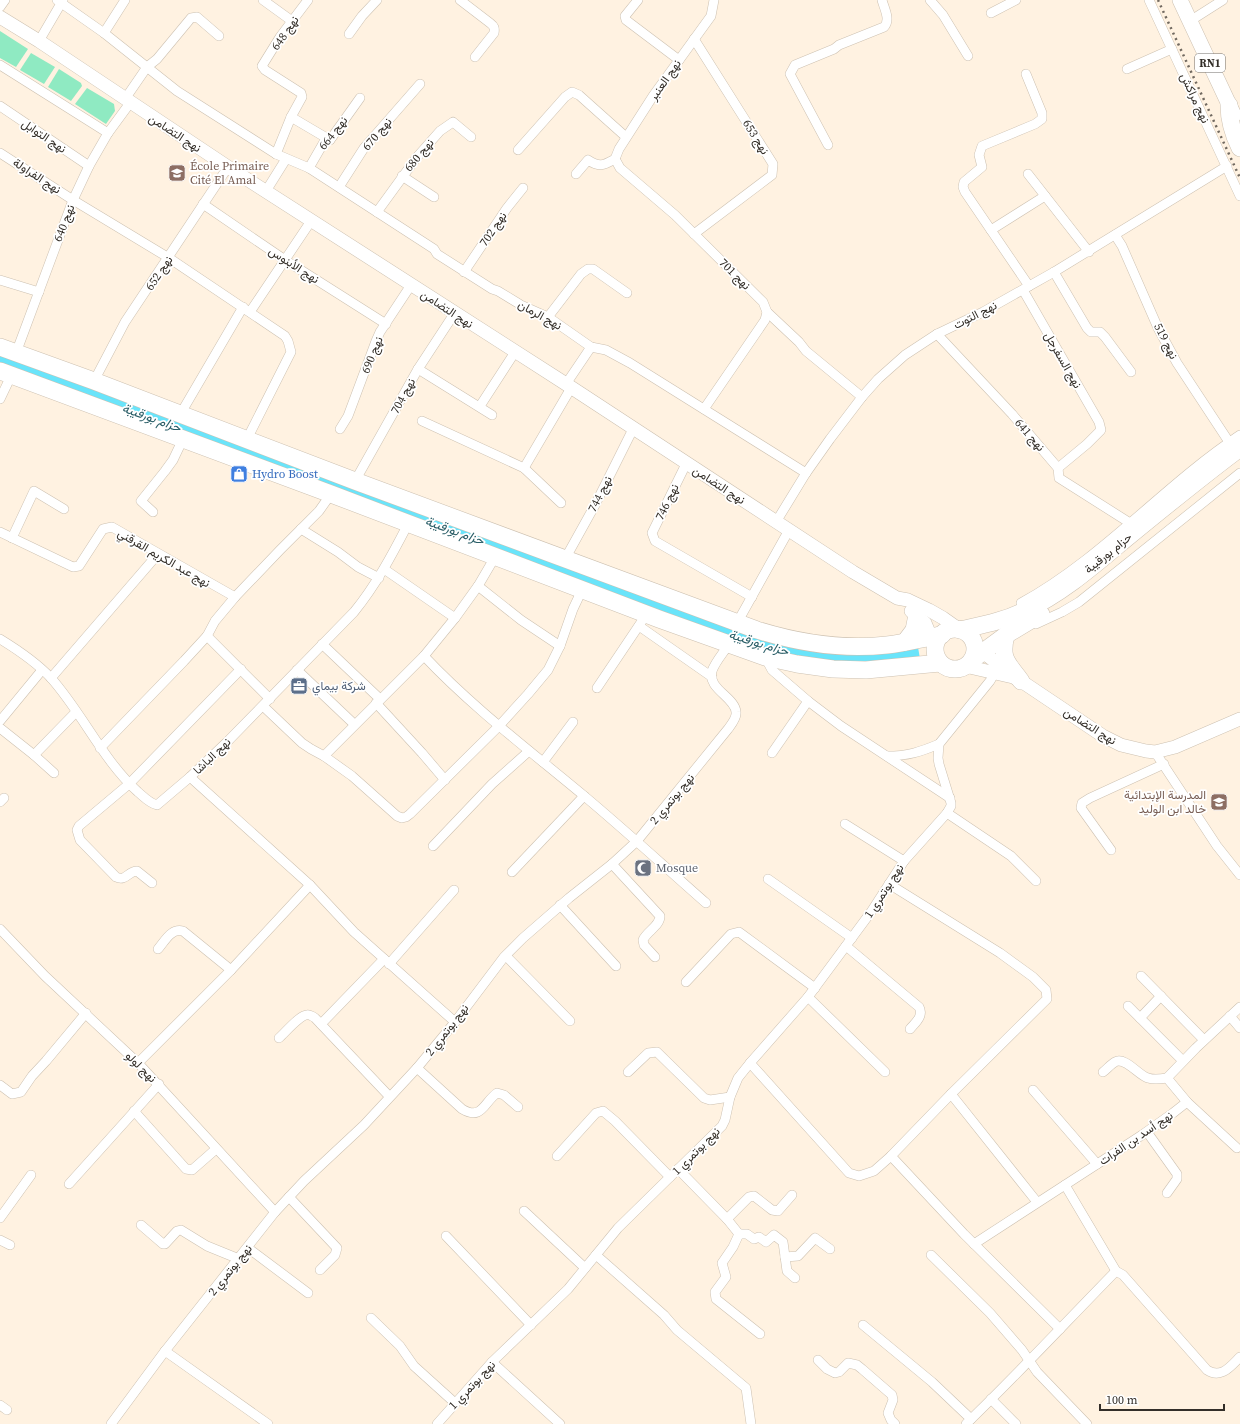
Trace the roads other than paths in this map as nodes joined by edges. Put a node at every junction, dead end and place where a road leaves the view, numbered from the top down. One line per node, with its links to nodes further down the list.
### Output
1 (5, 0): 16 (street)
2 (125, 0): 21 (street)
3 (263, 0): 19 (street)
4 (308, 0): 19 (street, نهج 648)
5 (378, 0): 22 (street)
6 (460, 0): 28 (street)
7 (638, 0): 29 (street)
8 (714, 0): 24 (street, نهج العنبر)
9 (882, 0): 45 (street)
10 (930, 0): 27 (street)
11 (1016, 0): 17 (street)
12 (1149, 0): 26 (street, نهج مراكش)
13 (1180, 0): 20 (main road, RN1)
14 (1223, 0): 20 (street)
15 (61, 1): 21 (street, نهج الرمان); 25 (street)
16 (0, 7)
17 (991, 13)
18 (0, 17): 25 (street, نهج التضامن)
19 (292, 21): 39 (street, نهج 648)
20 (1190, 21): 37 (main road, RN1)
21 (104, 33): 31 (street, نهج الرمان)
22 (349, 34)
23 (219, 36): 31 (street, نهج 640)
24 (694, 39): 29 (street, نهج العنبر); 70 (street, نهج 653)
25 (39, 41): 36 (street, نهج التضامن)
26 (1172, 49): 32 (street); 53 (street, نهج مراكش)
27 (968, 56)
28 (475, 57)
29 (679, 60): 43 (street, نهج العنبر)
30 (0, 65): 41 (street)
31 (147, 67): 36 (street, نهج 640); 49 (street, نهج الرمان)
32 (1127, 69)
33 (1026, 74): 69 (street, نهج السفرجل)
34 (420, 84): 59 (street, نهج 670)
35 (360, 98): 44 (street, نهج 664)
36 (127, 101): 41 (street, نهج 640); 54 (street, نهج التضامن)
37 (1229, 105): 40 (main road, RN1); 46 (highway)
38 (0, 106): 52 (street, نهج التوابل)
39 (292, 117): 44 (street); 49 (street)
40 (1240, 127)
41 (108, 133): 52 (street, نهج 640)
42 (471, 137): 58 (street, نهج 680)
43 (626, 137): 47 (street); 51 (street, نهج العنبر)
44 (330, 140): 55 (street, نهج 664)
45 (828, 145)
46 (1240, 148)
47 (518, 150)
48 (0, 153): 65 (street, نهج الفراولة)
49 (276, 154): 50 (street, نهج الرمان)
50 (286, 159): 55 (street, نهج الرمان); 61 (street)
51 (615, 159): 56 (street); 70 (street, نهج 701)
52 (89, 166): 65 (street, نهج 640)
53 (1227, 166): 63 (street, نهج مراكش); 71 (street, نهج التوت)
54 (228, 167): 61 (street, نهج التضامن); 66 (street, نهج 652)
55 (309, 168): 59 (street, نهج الرمان)
56 (576, 174)
57 (1028, 174): 62 (street)
58 (402, 176): 64 (street); 67 (street, نهج 680)
59 (339, 187): 67 (street, نهج الرمان)
60 (523, 188): 75 (street, نهج 702)
61 (266, 191): 68 (street, نهج التضامن)
62 (1045, 196): 69 (street); 72 (street)
63 (1240, 196)
64 (434, 197)
65 (73, 200): 73 (street, نهج الفراولة); 80 (street, نهج 640)
66 (203, 204): 73 (street, نهج 652); 74 (street, نهج الأبنوس)
67 (377, 212): 75 (street, نهج الرمان)
68 (312, 221): 74 (street); 78 (street, نهج التضامن)
69 (991, 230): 79 (street, نهج السفرجل)
70 (694, 234): 83 (street, نهج 701)
71 (1115, 234): 72 (street, نهج التوت); 108 (street, نهج 519)
72 (1089, 252): 76 (street, نهج التوت)
73 (169, 258): 82 (street, نهج الفراولة); 94 (street, نهج 652)
74 (285, 260): 82 (street); 86 (street, نهج الأبنوس)
75 (464, 272): 85 (street, نهج الرمان)
76 (1054, 272): 79 (street, نهج التوت); 92 (street)
77 (0, 280): 80 (street)
78 (411, 285): 84 (street, نهج التضامن); 86 (street, نهج 690)
79 (1026, 288): 87 (street, نهج التوت); 112 (street, نهج السفرجل)
80 (39, 292): 89 (street, نهج 640)
81 (627, 293): 85 (street)
82 (246, 310): 100 (street); 107 (street, نهج الفراولة)
83 (767, 312): 96 (street, نهج 701); 99 (street)
84 (454, 314): 90 (street, نهج التضامن); 91 (street, نهج 704)
85 (548, 317): 88 (street, نهج الرمان)
86 (386, 324): 103 (street, نهج 690)
87 (937, 334): 96 (street, نهج التوت); 112 (street, نهج 641)
88 (591, 347): 95 (street); 99 (street, نهج الرمان)
89 (8, 350): 94 (highway)
90 (515, 352): 95 (street, نهج التضامن); 98 (street)
91 (418, 369): 98 (street); 115 (street, نهج 704)
92 (1131, 372)
93 (6, 373): 97 (street); 106 (highway)
94 (94, 381): 100 (highway)
95 (568, 386): 104 (street, نهج التضامن); 111 (street)
96 (862, 397): 113 (street, نهج التوت)
97 (0, 399)
98 (480, 406): 101 (street)
99 (704, 409): 113 (street, نهج الرمان)
100 (180, 413): 107 (highway)
101 (492, 415)
102 (422, 421): 111 (street)
103 (340, 428)
104 (632, 429): 110 (street, نهج التضامن); 129 (street, نهج 744)
105 (1240, 435): 108 (street)
106 (183, 439): 116 (highway); 119 (street)
107 (247, 439): 115 (highway)
108 (1235, 445): 121 (street); 140 (highway, حزام بورقيبة)
109 (1240, 461): 143 (highway, حزام بورقيبة)
110 (686, 464): 120 (street, نهج التضامن); 135 (street, نهج 746)
111 (524, 468): 117 (street)
112 (1058, 468): 121 (street, نهج 641)
113 (806, 473): 120 (street, نهج التوت)
114 (1240, 473): 143 (street)
115 (355, 481): 129 (highway)
116 (330, 494): 122 (highway); 123 (street)
117 (561, 503)
118 (64, 509): 126 (street)
119 (153, 512)
120 (776, 522): 124 (street, نهج التضامن)
121 (1130, 523): 140 (street)
122 (408, 524): 128 (highway); 130 (street, نهج الباشا)
123 (301, 529): 131 (street); 134 (street)
124 (789, 530): 135 (street); 136 (street, نهج التضامن)
125 (0, 532): 126 (street, نهج عبد الكريم القرقني)
126 (12, 538): 127 (street, نهج عبد الكريم القرقني)
127 (158, 554): 134 (street, نهج عبد الكريم القرقني); 160 (street)
128 (495, 557): 132 (street); 133 (highway)
129 (565, 558): 141 (highway)
130 (384, 569): 131 (street, نهج الباشا); 138 (street)
131 (379, 578): 148 (street, نهج الباشا)
132 (478, 586): 138 (street); 150 (street)
133 (582, 590): 139 (highway); 150 (street)
134 (235, 597): 144 (street)
135 (752, 597): 141 (street)
136 (897, 598): 137 (street, نهج التضامن); 142 (street, نهج التضامن)
137 (917, 615): 146 (street, نهج التضامن); 147 (highway)
138 (455, 618): 151 (street)
139 (643, 620): 149 (highway); 159 (street); 162 (street)
140 (991, 623): 142 (highway, حزام بورقيبة)
141 (737, 624): 147 (highway)
142 (960, 630): 146 (highway); 152 (highway)
143 (1012, 631): 152 (highway, حزام بورقيبة); 155 (highway)
144 (206, 636): 156 (street); 175 (street)
145 (0, 639): 157 (street, نهج الباشا)
146 (936, 639): 147 (highway); 154 (highway)
147 (905, 642)
148 (322, 644): 158 (street, نهج الباشا); 164 (street)
149 (729, 644): 153 (highway); 159 (street)
150 (560, 646): 172 (street)
151 (424, 656): 164 (street); 172 (street)
152 (973, 656): 154 (highway); 155 (street); 155 (street)
153 (766, 657): 154 (highway); 165 (street)
154 (940, 663)
155 (999, 664): 161 (highway); 174 (street)
156 (241, 669): 163 (street); 187 (street)
157 (42, 670): 160 (street, نهج الباشا); 169 (street)
158 (297, 670): 163 (street, نهج الباشا); 171 (street)
159 (712, 677): 192 (street, نهج بوتمري 2)
160 (51, 678): 167 (street, نهج الباشا)
161 (1017, 679): 177 (street, نهج التضامن)
162 (597, 688)
163 (270, 699): 166 (street, نهج الباشا)
164 (378, 701): 171 (street); 186 (street)
165 (808, 701): 178 (street); 181 (street)
166 (263, 706): 180 (street); 185 (street, نهج الباشا)
167 (76, 712): 175 (street, نهج الباشا); 179 (street)
168 (1240, 719): 177 (street, نهج التضامن)
169 (0, 721)
170 (573, 722): 182 (street)
171 (354, 724): 180 (street)
172 (500, 726): 176 (street); 186 (street)
173 (0, 728): 179 (street)
174 (939, 744): 181 (street); 189 (street)
175 (100, 748): 187 (street, نهج الباشا)
176 (529, 751): 182 (street); 193 (street)
177 (1155, 752): 183 (street)
178 (772, 753)
179 (34, 755): 184 (street)
180 (324, 756): 186 (street)
181 (887, 756): 189 (street)
182 (543, 762): 188 (street)
183 (1164, 764): 194 (street); 198 (street)
184 (54, 773)
185 (190, 777): 187 (street, نهج الباشا); 203 (street)
186 (445, 780)
187 (129, 784): 201 (street)
188 (584, 796): 192 (street); 197 (street)
189 (950, 798): 190 (street)
190 (947, 813): 195 (street, نهج بوتمري 1); 200 (street)
191 (845, 824): 195 (street)
192 (637, 842): 196 (street, نهج بوتمري 2); 205 (street)
193 (433, 846)
194 (1111, 850)
195 (904, 860): 202 (street, نهج بوتمري 1)
196 (612, 864): 206 (street, نهج بوتمري 2); 211 (street)
197 (512, 872)
198 (1240, 875)
199 (768, 879): 208 (street)
200 (1036, 881)
201 (152, 883)
202 (889, 884): 208 (street, نهج بوتمري 1); 243 (street)
203 (310, 885): 212 (street); 214 (street)
204 (454, 890): 212 (street)
205 (706, 903)
206 (560, 905): 210 (street, نهج بوتمري 2); 213 (street)
207 (0, 929): 222 (street, نهج لولو)
208 (849, 942): 217 (street, نهج بوتمري 1); 229 (street)
209 (158, 949): 214 (street)
210 (506, 956): 225 (street); 226 (street, نهج بوتمري 2)
211 (655, 957)
212 (386, 962): 226 (street); 227 (street)
213 (616, 966)
214 (230, 970): 233 (street)
215 (1141, 976): 218 (street)
216 (686, 982): 217 (street)
217 (815, 988): 219 (street, نهج بوتمري 1)
218 (1161, 996): 224 (street); 231 (street)
219 (808, 997): 234 (street, نهج بوتمري 1); 237 (street)
220 (1128, 1006): 224 (street)
221 (1240, 1007): 223 (street)
222 (86, 1013): 233 (street, نهج لولو); 241 (street)
223 (1230, 1016): 228 (street); 231 (street)
224 (1140, 1018): 232 (street)
225 (570, 1021)
226 (455, 1022): 235 (street, نهج بوتمري 2)
227 (321, 1024): 230 (street); 244 (street)
228 (1240, 1028)
229 (910, 1029)
230 (279, 1038)
231 (1204, 1040): 232 (street)
232 (1183, 1061): 239 (street)
233 (138, 1063): 240 (street, نهج لولو)
234 (750, 1063): 245 (street, نهج بوتمري 1); 253 (street)
235 (417, 1068): 244 (street, نهج بوتمري 2); 247 (street)
236 (628, 1072): 245 (street)
237 (885, 1072)
238 (1103, 1072): 239 (street)
239 (1167, 1078): 246 (street)
240 (159, 1084): 248 (street); 251 (street, نهج لولو)
241 (0, 1085)
242 (1033, 1090): 254 (street)
243 (951, 1094): 253 (street); 263 (street)
244 (389, 1096): 262 (street, نهج بوتمري 2)
245 (730, 1097): 255 (street, نهج بوتمري 1)
246 (1187, 1102): 249 (street, نهج أسد بن الفرات); 250 (street)
247 (518, 1107)
248 (134, 1111): 251 (street); 258 (street)
249 (1147, 1132): 254 (street, نهج أسد بن الفرات); 260 (street)
250 (1237, 1148)
251 (216, 1149): 265 (street, نهج لولو)
252 (557, 1156): 257 (street)
253 (891, 1156): 272 (street)
254 (1097, 1164): 259 (street, نهج أسد بن الفرات)
255 (678, 1169): 257 (street, نهج بوتمري 1); 267 (street)
256 (31, 1175): 266 (street)
257 (670, 1177): 276 (street, نهج بوتمري 1)
258 (69, 1184)
259 (1065, 1185): 263 (street, نهج أسد بن الفرات); 282 (street)
260 (1166, 1194)
261 (792, 1195): 267 (street)
262 (289, 1197): 265 (street, نهج بوتمري 2); 281 (street)
263 (1037, 1202): 272 (street, نهج أسد بن الفرات)
264 (524, 1211): 280 (street)
265 (275, 1212): 274 (street, نهج بوتمري 2)
266 (0, 1218)
267 (727, 1219): 269 (street)
268 (141, 1225): 279 (street)
269 (739, 1234): 278 (street); 289 (street)
270 (446, 1236): 287 (street)
271 (0, 1240): 273 (street)
272 (974, 1244): 288 (street)
273 (10, 1245)
274 (248, 1248): 279 (street, نهج بوتمري 2); 284 (street)
275 (830, 1249): 278 (street)
276 (596, 1255): 280 (street, نهج بوتمري 1); 302 (street)
277 (931, 1256): 294 (street)
278 (785, 1257): 283 (street)
279 (238, 1259): 290 (street, نهج بوتمري 2)
280 (585, 1268): 287 (street, نهج بوتمري 1)
281 (320, 1270)
282 (1116, 1271): 288 (street); 291 (street)
283 (794, 1278)
284 (308, 1293)
285 (371, 1318): 296 (street)
286 (863, 1325): 297 (street)
287 (531, 1326): 293 (street, نهج بوتمري 1)
288 (1060, 1329): 294 (street)
289 (760, 1334)
290 (165, 1351): 298 (street, نهج بوتمري 2); 299 (street)
291 (1240, 1357)
292 (818, 1360): 303 (street)
293 (492, 1362): 296 (street, نهج بوتمري 1); 301 (street)
294 (1030, 1362): 295 (street); 305 (street)
295 (991, 1399): 297 (street); 304 (street)
296 (455, 1403): 300 (street, نهج بوتمري 1)
297 (968, 1422)
298 (114, 1423)
299 (268, 1424)
300 (437, 1424)
301 (560, 1424)
302 (751, 1424)
303 (895, 1424)
304 (1016, 1424)
305 (1087, 1424)

